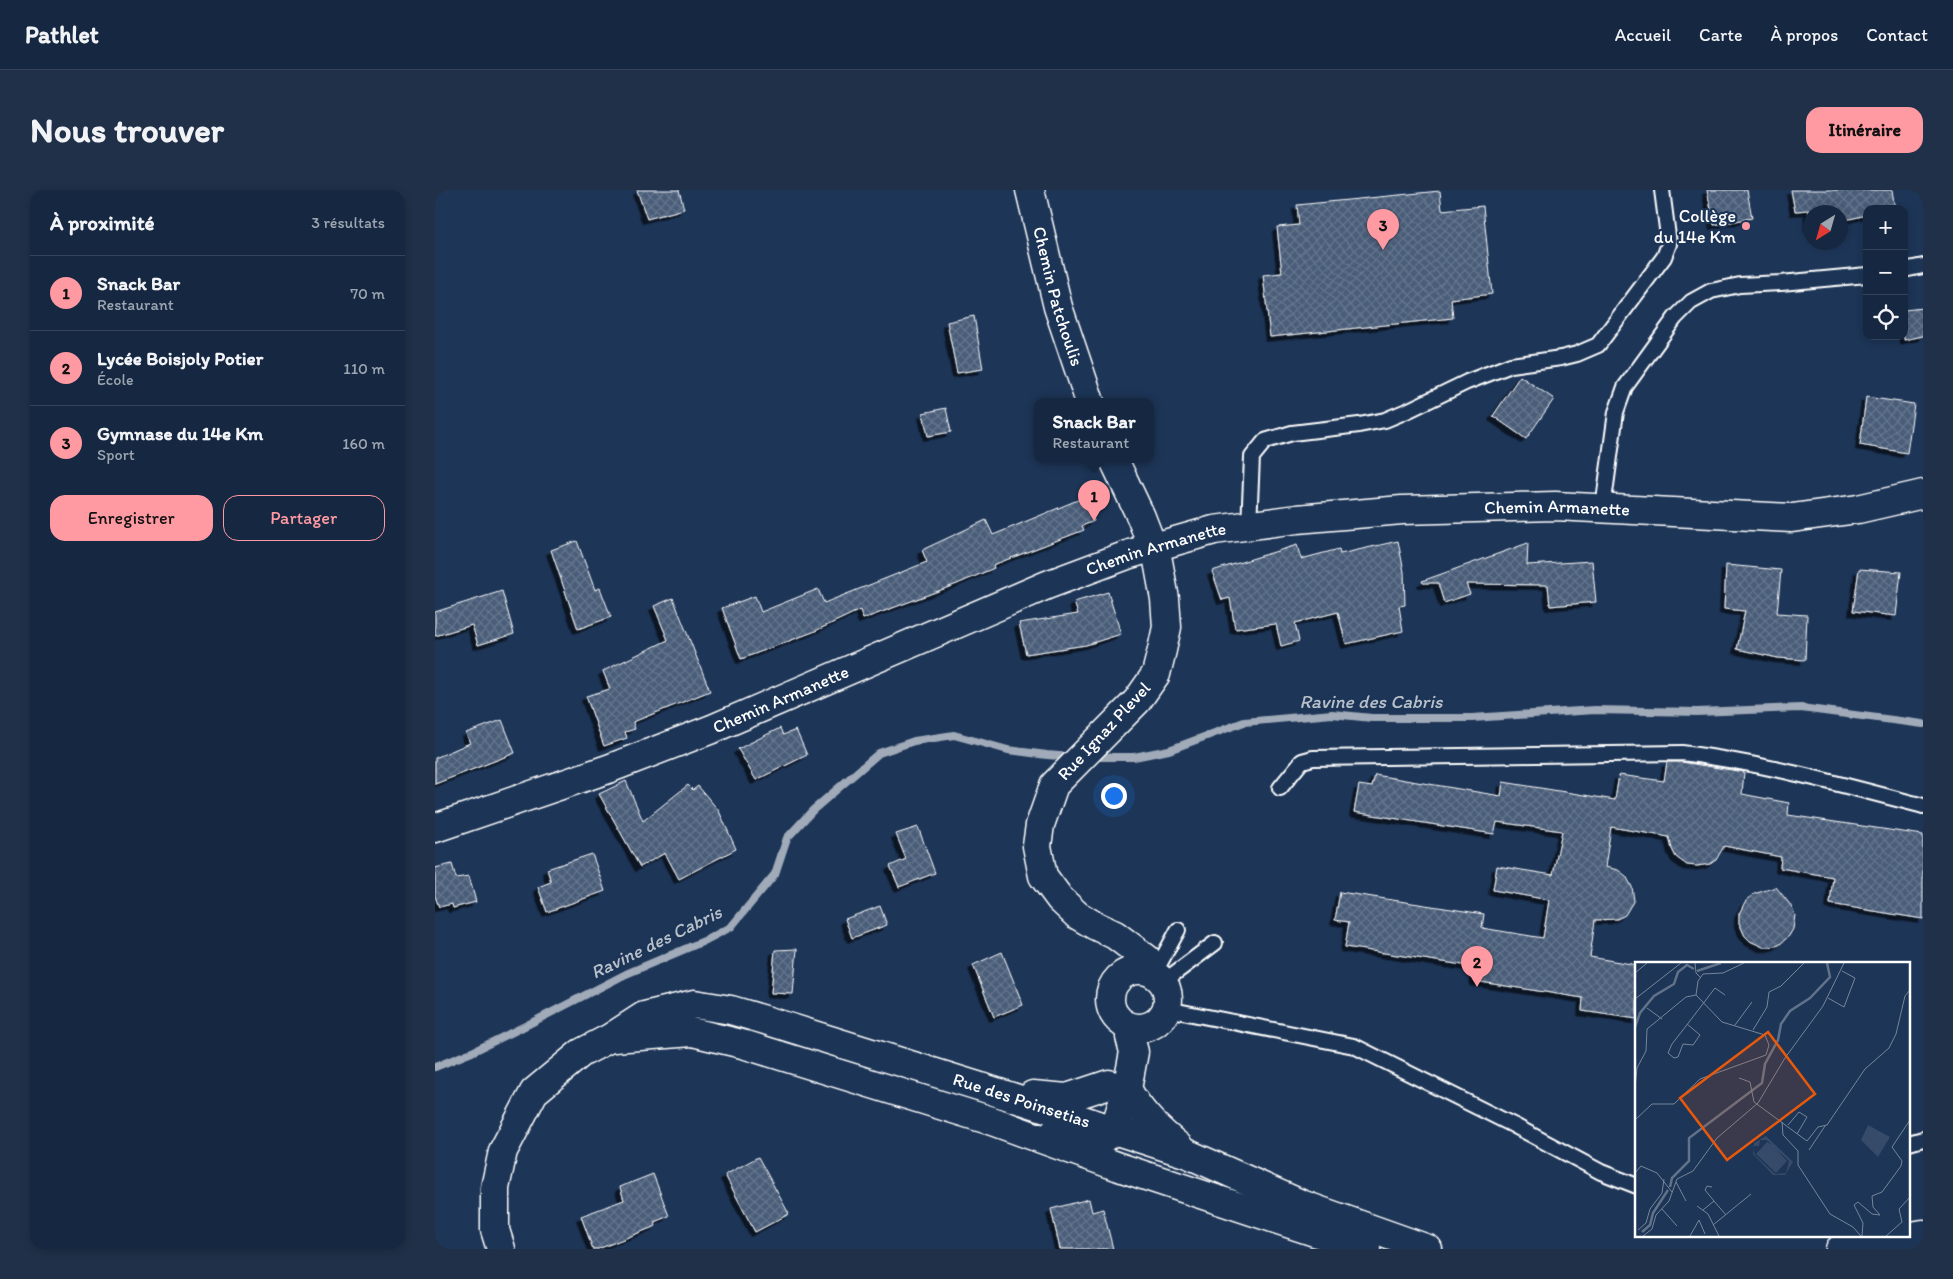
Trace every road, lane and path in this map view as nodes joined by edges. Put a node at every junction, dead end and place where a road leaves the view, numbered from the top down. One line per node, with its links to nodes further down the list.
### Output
1 (1030, 190): 6 (street, Chemin Patchoulis)
2 (1662, 190): 10 (lane)
3 (1923, 266): 4 (lane)
4 (1908, 269)
5 (1863, 275): 9 (lane)
6 (1089, 398)
7 (1115, 463): 11 (street)
8 (1923, 494): 9 (street, Chemin Armanette)
9 (1603, 508): 10 (street, Chemin Armanette)
10 (1249, 526): 11 (street, Chemin Armanette)
11 (1154, 548): 14 (street, Chemin Armanette); 15 (street, Rue Ignaz Plevel)
12 (1280, 788): 13 (lane)
13 (1923, 806)
14 (435, 828)
15 (1094, 925): 18 (street, Rue Ignaz Plevel); 19 (street)
16 (1178, 930): 18 (lane)
17 (1215, 943): 18 (lane)
18 (1158, 978): 19 (street); 20 (street)
19 (1117, 980): 21 (street)
20 (1167, 1009): 21 (street); 29 (lane)
21 (1133, 1032): 24 (street)
22 (609, 1038): 23 (street, Rue des Poinsetias); 25 (street, Rue des Poinsetias); 31 (street, Rue des Poinsetias)
23 (981, 1086): 24 (street); 26 (street, Rue des Poinsetias)
24 (1118, 1086): 26 (street); 27 (street)
25 (992, 1121): 26 (street); 28 (street, Rue des Poinsetias)
26 (1102, 1132): 27 (street, Rue des Poinsetias); 28 (street)
27 (1188, 1154): 33 (street, Rue des Poinsetias)
28 (1119, 1167): 32 (street, Rue des Poinsetias)
29 (1635, 1185)
30 (1923, 1234): 34 (street)
31 (501, 1249)
32 (1366, 1249)
33 (1428, 1249)
34 (1840, 1249)

